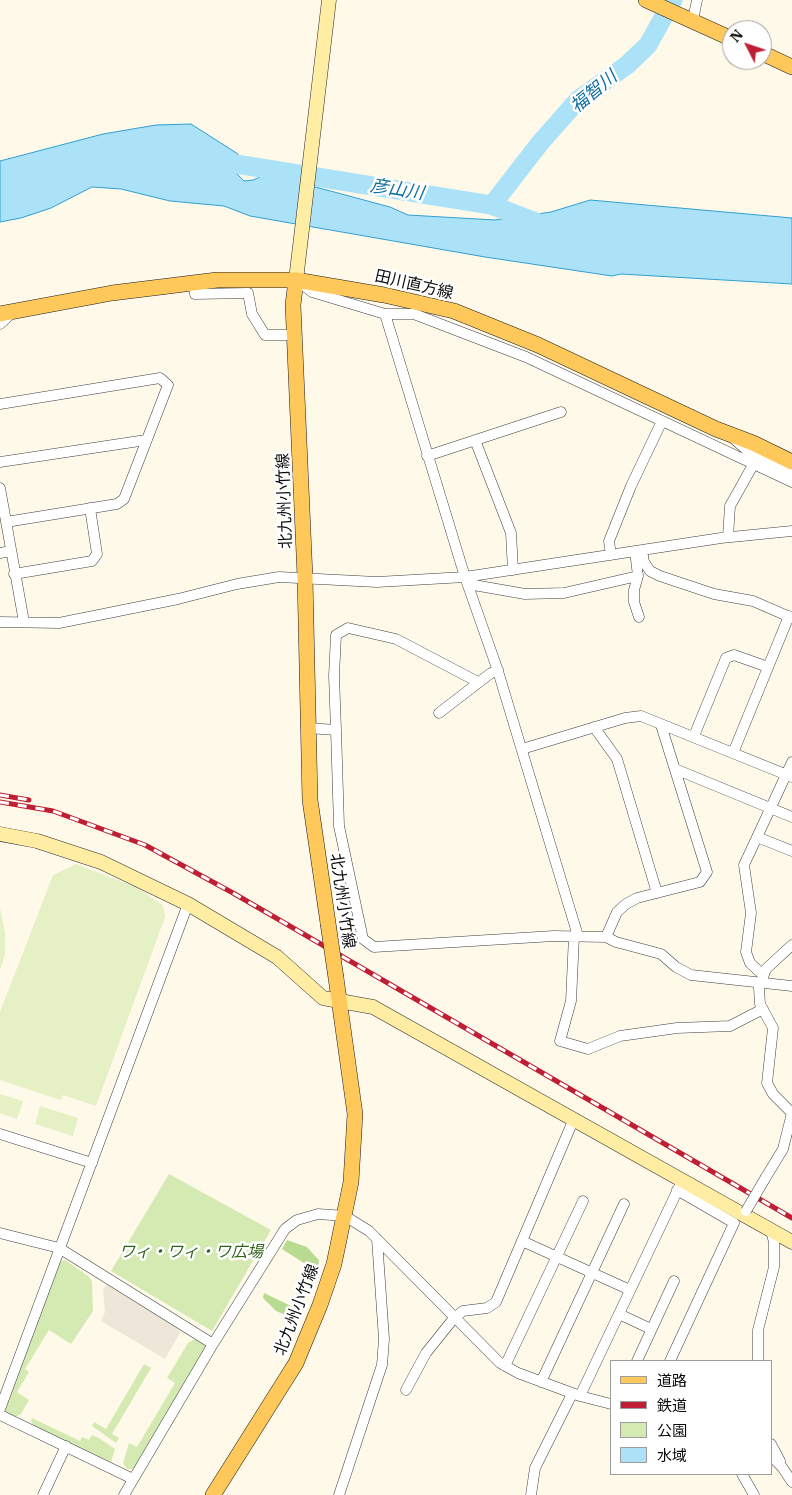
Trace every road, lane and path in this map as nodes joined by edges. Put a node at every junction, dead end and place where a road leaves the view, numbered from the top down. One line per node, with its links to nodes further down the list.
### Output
1 (329, 0): 8 (street)
2 (697, 0): 4 (street)
3 (649, 1): 4 (main road)
4 (691, 19): 5 (main road)
5 (722, 34)
6 (772, 58): 7 (main road)
7 (792, 67)
8 (296, 273): 9 (main road, 田川直方線); 11 (street); 13 (main road, 北九州小竹線); 17 (main road, 田川直方線)
9 (193, 283): 10 (main road, 田川直方線); 13 (street)
10 (7, 312): 12 (street)
11 (385, 314): 16 (street); 20 (street)
12 (0, 324)
13 (294, 335): 37 (main road, 北九州小竹線)
14 (0, 404): 18 (street)
15 (562, 412): 19 (street)
16 (662, 421): 23 (street); 33 (street)
17 (727, 433): 22 (main road, 田川直方線); 24 (street)
18 (146, 440): 21 (street); 27 (street)
19 (475, 440): 20 (street); 34 (street)
20 (427, 456): 38 (street)
21 (0, 462)
22 (792, 462)
23 (753, 465): 25 (street); 30 (street)
24 (792, 475)
25 (792, 482)
26 (0, 489): 28 (street)
27 (90, 508): 28 (street); 35 (street)
28 (6, 522): 32 (street)
29 (792, 531): 30 (street)
30 (728, 537): 31 (street)
31 (638, 551): 33 (street); 36 (street); 40 (street)
32 (5, 552): 35 (street)
33 (611, 555): 34 (street)
34 (513, 570): 38 (street)
35 (14, 574): 42 (street)
36 (638, 576): 38 (street); 39 (street)
37 (305, 578): 38 (street); 42 (street); 49 (main road, 北九州小竹線)
38 (467, 580): 44 (street)
39 (639, 617)
40 (790, 617): 43 (street)
41 (0, 622): 42 (street)
42 (24, 622)
43 (768, 667): 51 (street); 53 (street)
44 (498, 670): 45 (street); 52 (street)
45 (478, 682): 46 (street); 50 (street)
46 (439, 713)
47 (661, 725): 48 (street); 51 (street); 55 (street)
48 (594, 727): 52 (street); 62 (street)
49 (308, 728): 50 (street); 69 (main road, 北九州小竹線, bridge)
50 (336, 730): 64 (street)
51 (694, 736): 53 (street)
52 (522, 749): 64 (street)
53 (733, 753): 56 (street)
54 (792, 762): 56 (street)
55 (675, 769): 57 (street); 62 (street)
56 (789, 776): 57 (street)
57 (770, 808): 58 (street); 60 (street)
58 (792, 817)
59 (0, 834): 63 (street)
60 (757, 837): 61 (street); 67 (street)
61 (792, 851)
62 (657, 893): 65 (street)
63 (188, 904): 69 (street); 74 (street)
64 (576, 936): 65 (street); 70 (street)
65 (606, 937): 67 (street)
66 (792, 945): 67 (street)
67 (762, 978): 68 (street); 70 (street)
68 (792, 986)
69 (340, 1000): 72 (street); 79 (main road, 北九州小竹線)
70 (763, 1009): 71 (street)
71 (790, 1108): 78 (street, bridge)
72 (573, 1121): 75 (street); 83 (street)
73 (0, 1134): 74 (street)
74 (92, 1163): 85 (street)
75 (680, 1186): 78 (street); 89 (street); 95 (street)
76 (583, 1201): 86 (street)
77 (624, 1204): 87 (street)
78 (745, 1214): 80 (street)
79 (345, 1216): 82 (street); 93 (street); 113 (main road, 北九州小竹線)
80 (771, 1230): 84 (street); 96 (street)
81 (1, 1235): 85 (street)
82 (377, 1239): 91 (street); 114 (street)
83 (522, 1241): 86 (street); 91 (street)
84 (792, 1242)
85 (60, 1248): 93 (street); 102 (street)
86 (557, 1257): 87 (street); 97 (street)
87 (592, 1272): 89 (street); 98 (street)
88 (674, 1281): 92 (street)
89 (630, 1290): 90 (street)
90 (619, 1314): 92 (street); 100 (street)
91 (454, 1318): 97 (street); 99 (street)
92 (652, 1329): 94 (street)
93 (213, 1344): 109 (street)
94 (637, 1360)
95 (670, 1360)
96 (758, 1360)
97 (505, 1366): 98 (street)
98 (541, 1382): 100 (street)
99 (406, 1390)
100 (576, 1395): 101 (street); 115 (street)
101 (610, 1404)
102 (0, 1409)
103 (0, 1415): 104 (street)
104 (66, 1446): 109 (street); 111 (street)
105 (772, 1446): 107 (street)
106 (772, 1457): 107 (street)
107 (782, 1467): 110 (street)
108 (743, 1475): 116 (street)
109 (132, 1479): 112 (street)
110 (792, 1482)
111 (44, 1495)
112 (124, 1495)
113 (214, 1495)
114 (339, 1495)
115 (531, 1495)
116 (754, 1495)

